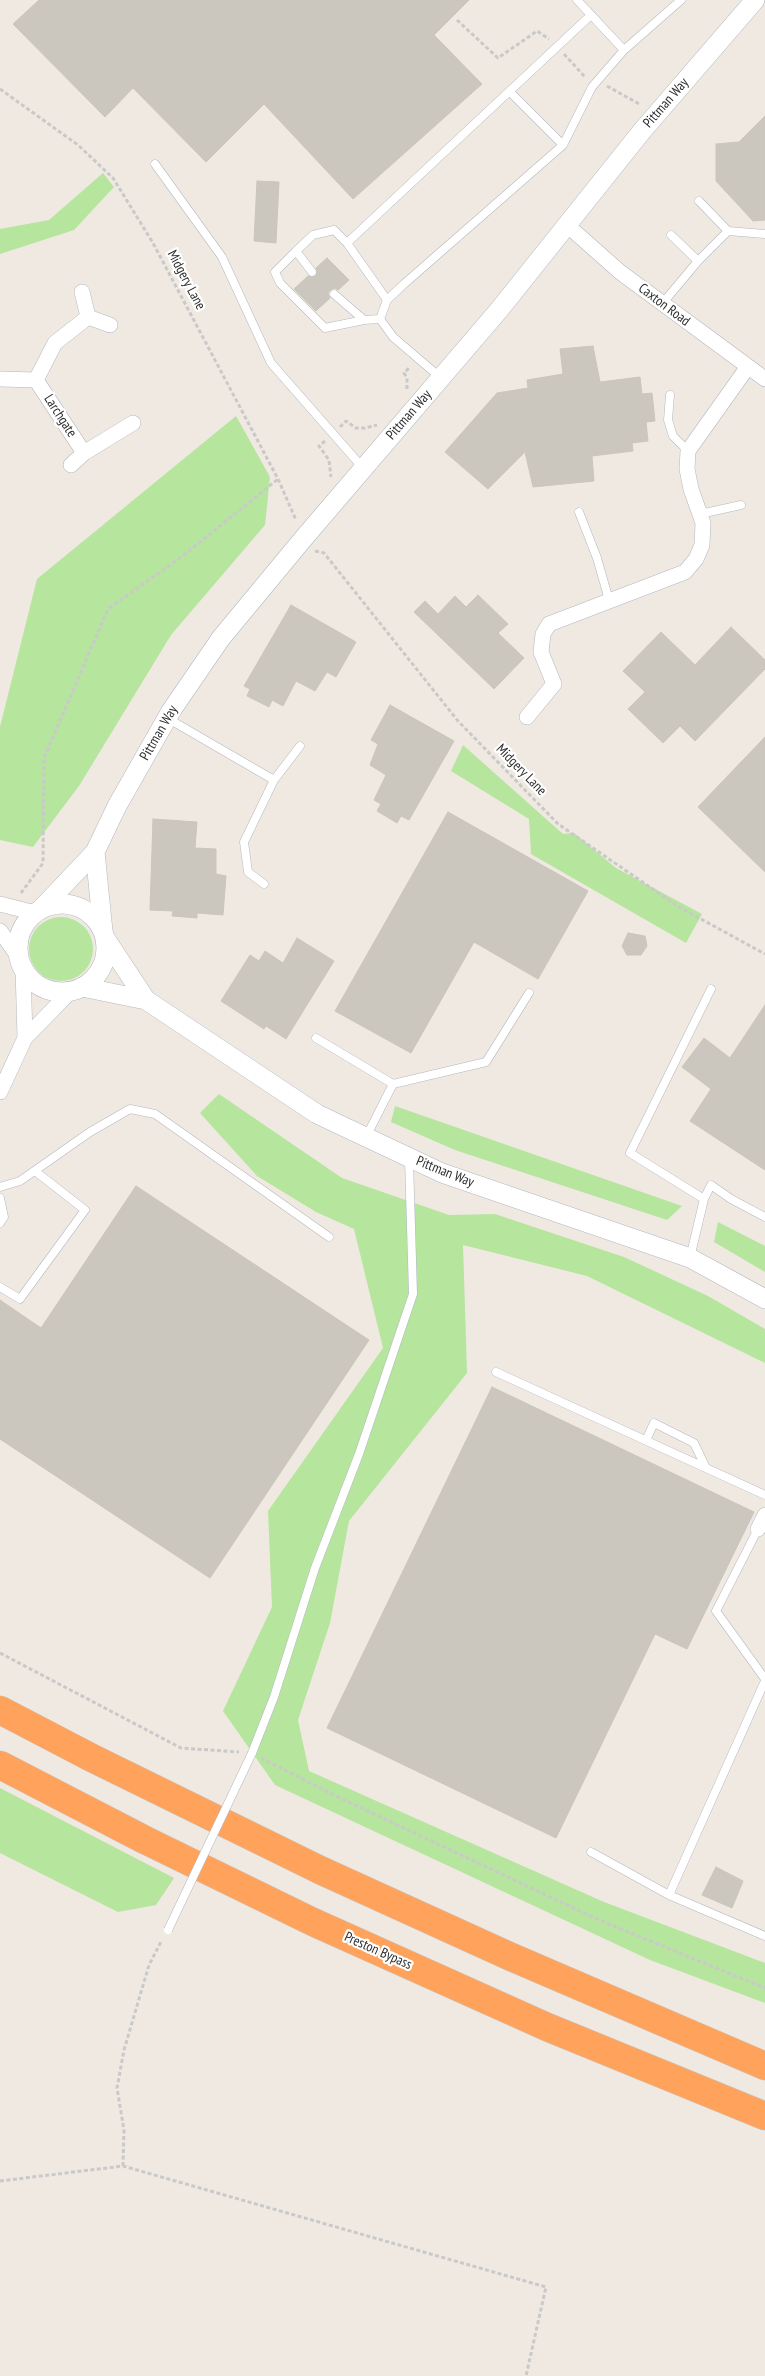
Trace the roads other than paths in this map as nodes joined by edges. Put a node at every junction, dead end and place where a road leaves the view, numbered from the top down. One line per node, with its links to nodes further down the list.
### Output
1 (577, 0): 4 (lane)
2 (681, 0): 5 (lane)
3 (754, 0): 10 (street, Pittman Way)
4 (591, 15): 5 (lane); 6 (lane)
5 (624, 50): 7 (lane)
6 (510, 92): 7 (lane); 14 (lane)
7 (563, 145): 20 (lane)
8 (155, 164): 36 (lane)
9 (698, 201): 11 (lane)
10 (567, 225): 21 (street, Caxton Road); 27 (street, Pittman Way)
11 (728, 231): 12 (lane); 16 (lane)
12 (765, 234)
13 (671, 235): 16 (lane)
14 (346, 243): 15 (lane); 20 (lane)
15 (296, 251): 17 (lane); 24 (lane)
16 (698, 261): 21 (lane)
17 (312, 272)
18 (82, 292): 22 (street)
19 (334, 294): 24 (lane)
20 (387, 300): 23 (lane)
21 (662, 304): 26 (street, Caxton Road)
22 (88, 317): 25 (street); 30 (street, Larchgate)
23 (380, 318): 24 (lane); 27 (lane)
24 (364, 320)
25 (110, 325)
26 (747, 368): 29 (street, Caxton Road); 33 (street)
27 (441, 378): 36 (street, Pittman Way)
28 (0, 379): 30 (street, Larchgate)
29 (765, 379)
30 (36, 380): 34 (street, Larchgate)
31 (670, 395): 33 (lane)
32 (133, 423): 34 (street, Larchgate)
33 (688, 451): 39 (street)
34 (84, 453): 35 (street, Larchgate)
35 (71, 465)
36 (364, 469): 42 (street, Pittman Way)
37 (741, 505): 39 (lane)
38 (579, 512): 40 (lane)
39 (700, 514): 40 (street)
40 (609, 600): 41 (street)
41 (527, 717)
42 (167, 718): 44 (lane); 45 (street, Pittman Way)
43 (300, 746): 44 (lane)
44 (274, 780): 46 (lane)
45 (95, 852): 48 (street, Pittman Way); 50 (street, Pittman Way)
46 (264, 884)
47 (6, 905): 48 (street)
48 (38, 910): 50 (street); 51 (street)
49 (0, 931): 51 (street)
50 (104, 934): 52 (street); 55 (street, Pittman Way)
51 (20, 962): 52 (street); 56 (street)
52 (77, 989): 55 (street, Pittman Way); 56 (street)
53 (711, 989): 65 (lane)
54 (529, 993): 58 (lane)
55 (146, 1000): 60 (street, Pittman Way)
56 (26, 1038): 59 (street)
57 (316, 1038): 58 (lane)
58 (393, 1084): 60 (lane)
59 (0, 1092)
60 (366, 1137): 61 (street, Pittman Way)
61 (409, 1158): 69 (street, Pittman Way); 83 (lane, bridge)
62 (35, 1171): 63 (lane); 68 (lane); 70 (lane)
63 (0, 1187)
64 (0, 1198): 67 (lane)
65 (704, 1199): 66 (lane); 69 (lane)
66 (765, 1217)
67 (0, 1222)
68 (329, 1238)
69 (690, 1258): 71 (street, Pittman Way)
70 (0, 1287)
71 (765, 1299)
72 (496, 1372): 73 (lane)
73 (646, 1440): 74 (lane); 74 (lane)
74 (706, 1468): 75 (lane)
75 (765, 1495)
76 (765, 1515): 77 (street)
77 (758, 1529): 78 (lane)
78 (765, 1680): 82 (lane)
79 (0, 1710): 85 (highway)
80 (0, 1765): 88 (highway, Preston Bypass)
81 (591, 1852): 82 (lane)
82 (669, 1895): 84 (lane)
83 (168, 1930)
84 (765, 1936)
85 (664, 2022): 86 (highway); 87 (highway)
86 (765, 2050)
87 (765, 2066)
88 (765, 2116)

